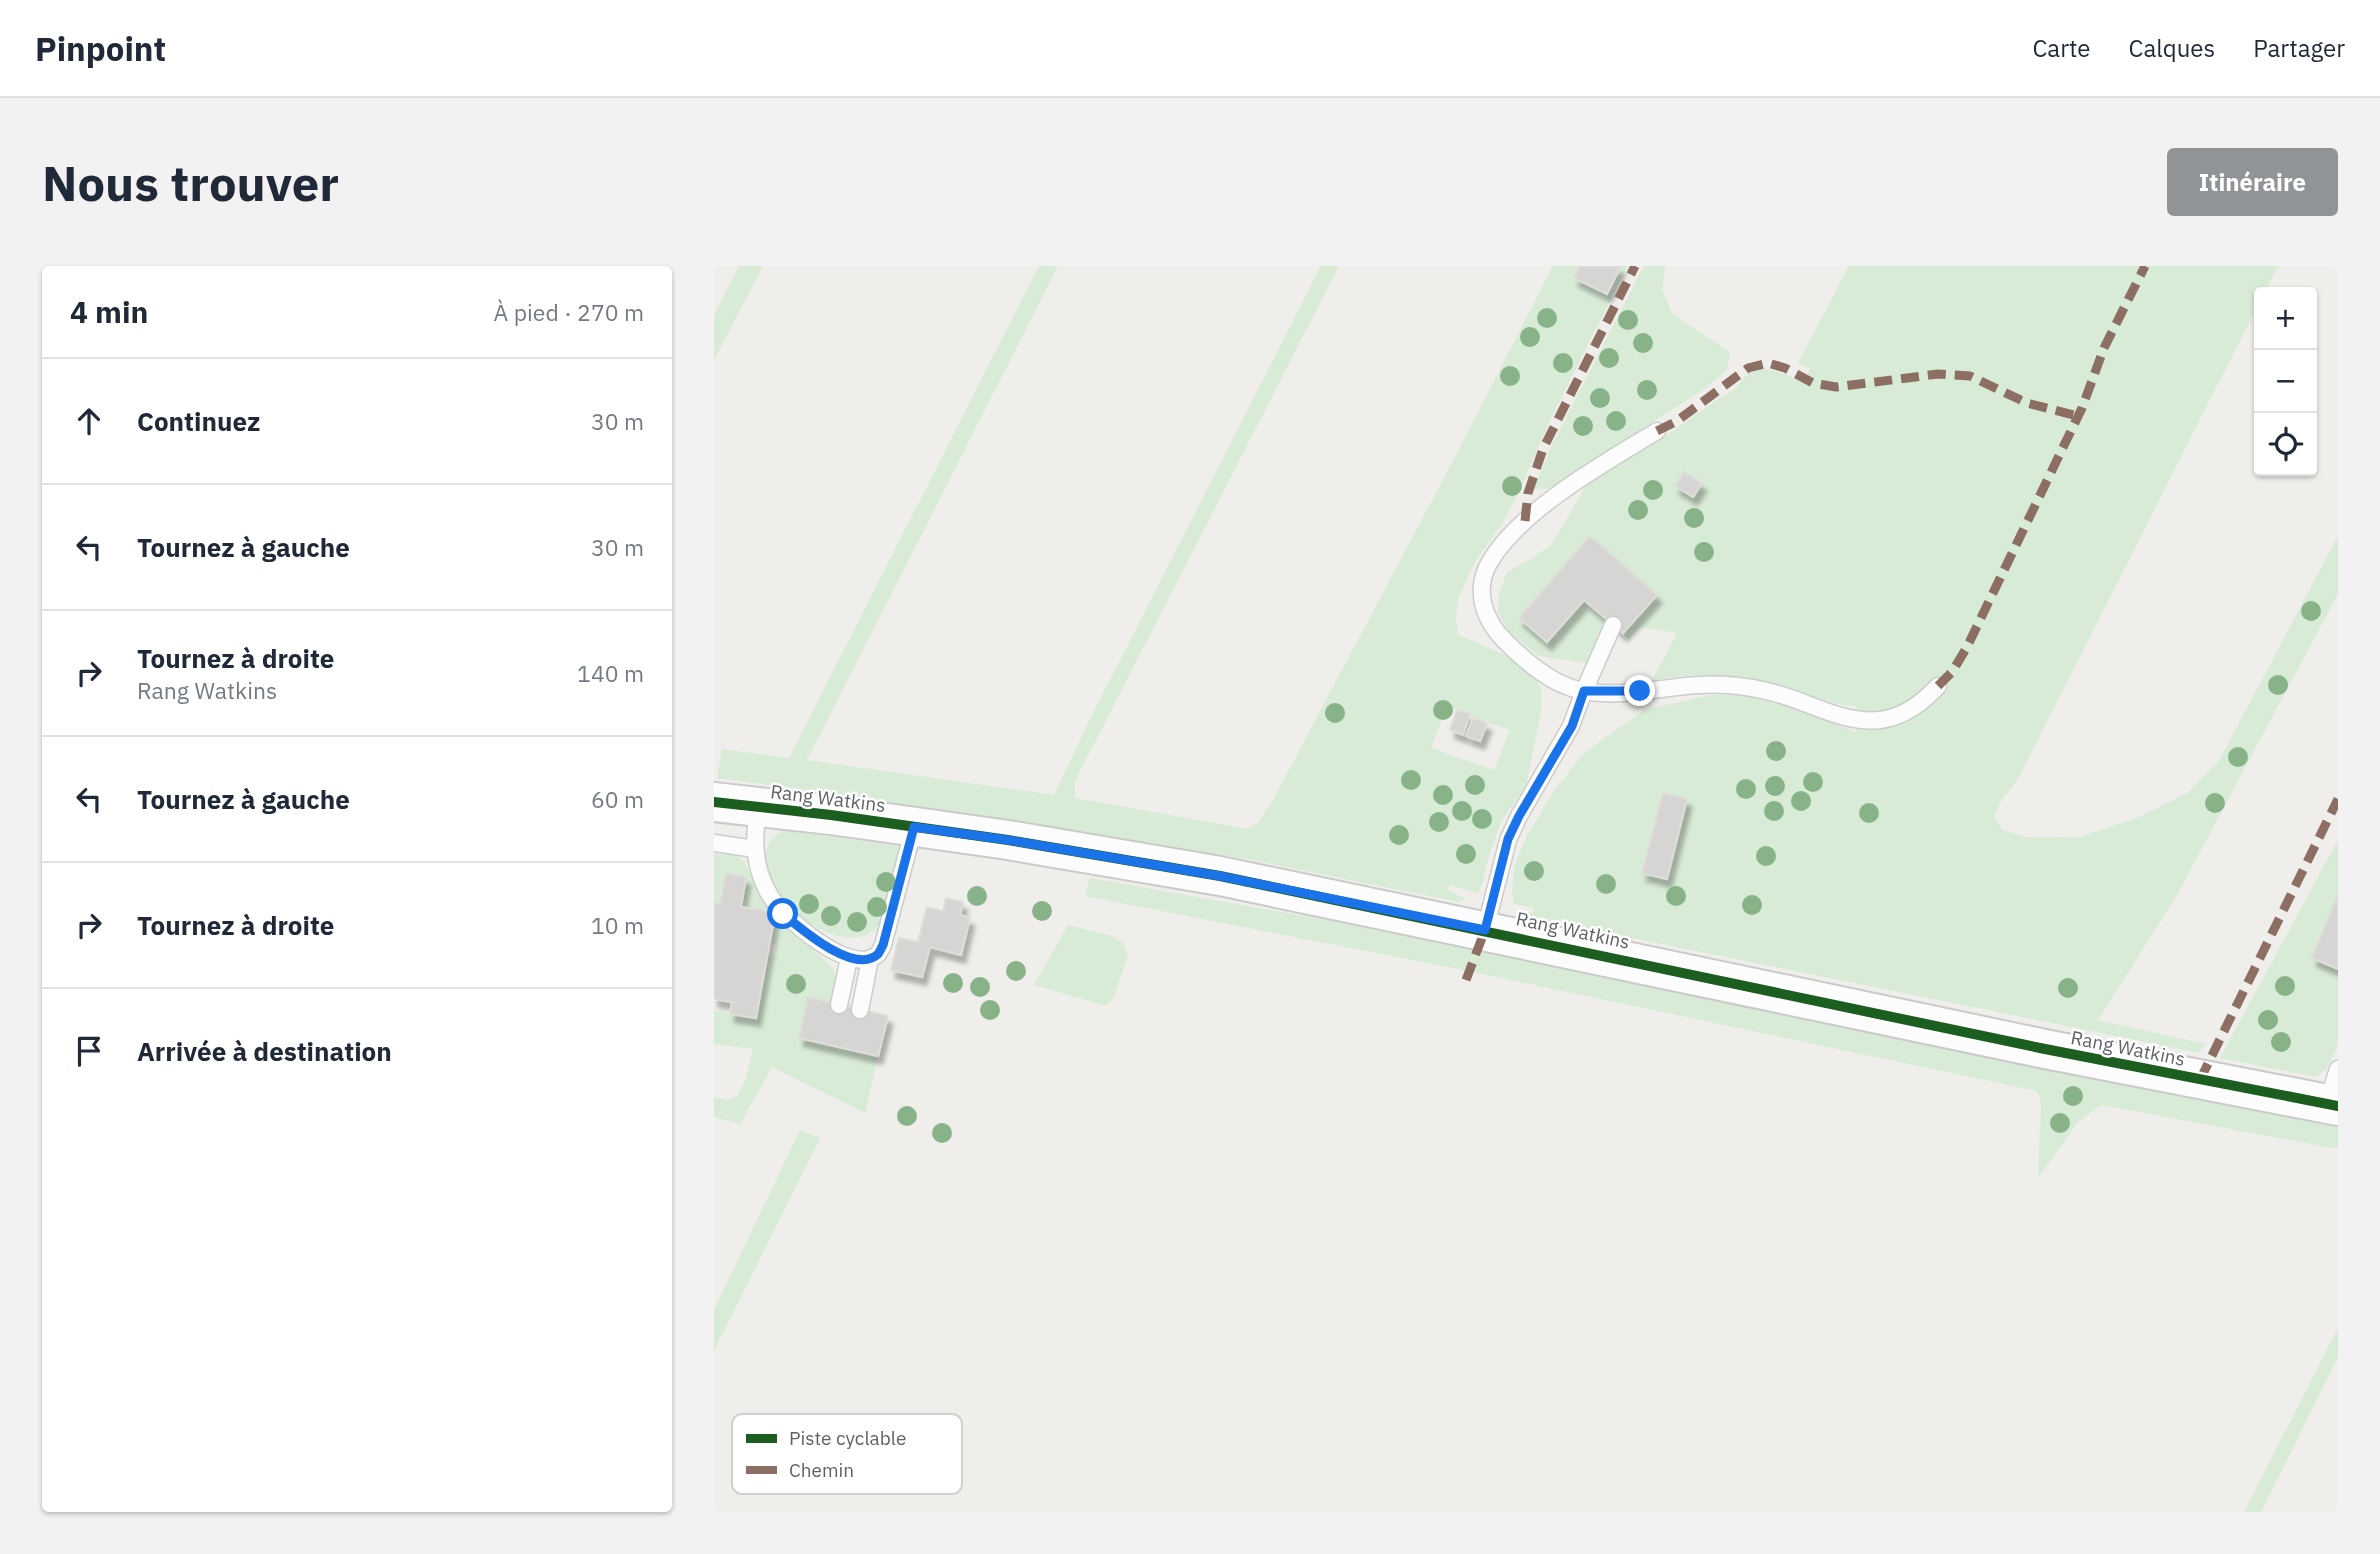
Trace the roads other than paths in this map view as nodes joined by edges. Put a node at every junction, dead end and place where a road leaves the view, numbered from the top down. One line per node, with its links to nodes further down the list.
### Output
1 (1657, 432): 4 (lane)
2 (1613, 625): 4 (lane)
3 (1938, 686): 4 (lane)
4 (1584, 691): 10 (lane)
5 (714, 802): 6 (street, Rang Watkins)
6 (759, 807): 7 (street, Rang Watkins); 9 (lane)
7 (914, 827): 10 (street, Rang Watkins); 12 (lane)
8 (714, 843): 9 (lane)
9 (755, 849): 11 (lane)
10 (1485, 930): 15 (street, Rang Watkins)
11 (849, 958): 12 (lane); 13 (lane)
12 (870, 959): 14 (lane)
13 (839, 1004)
14 (860, 1010)
15 (2334, 1093)

